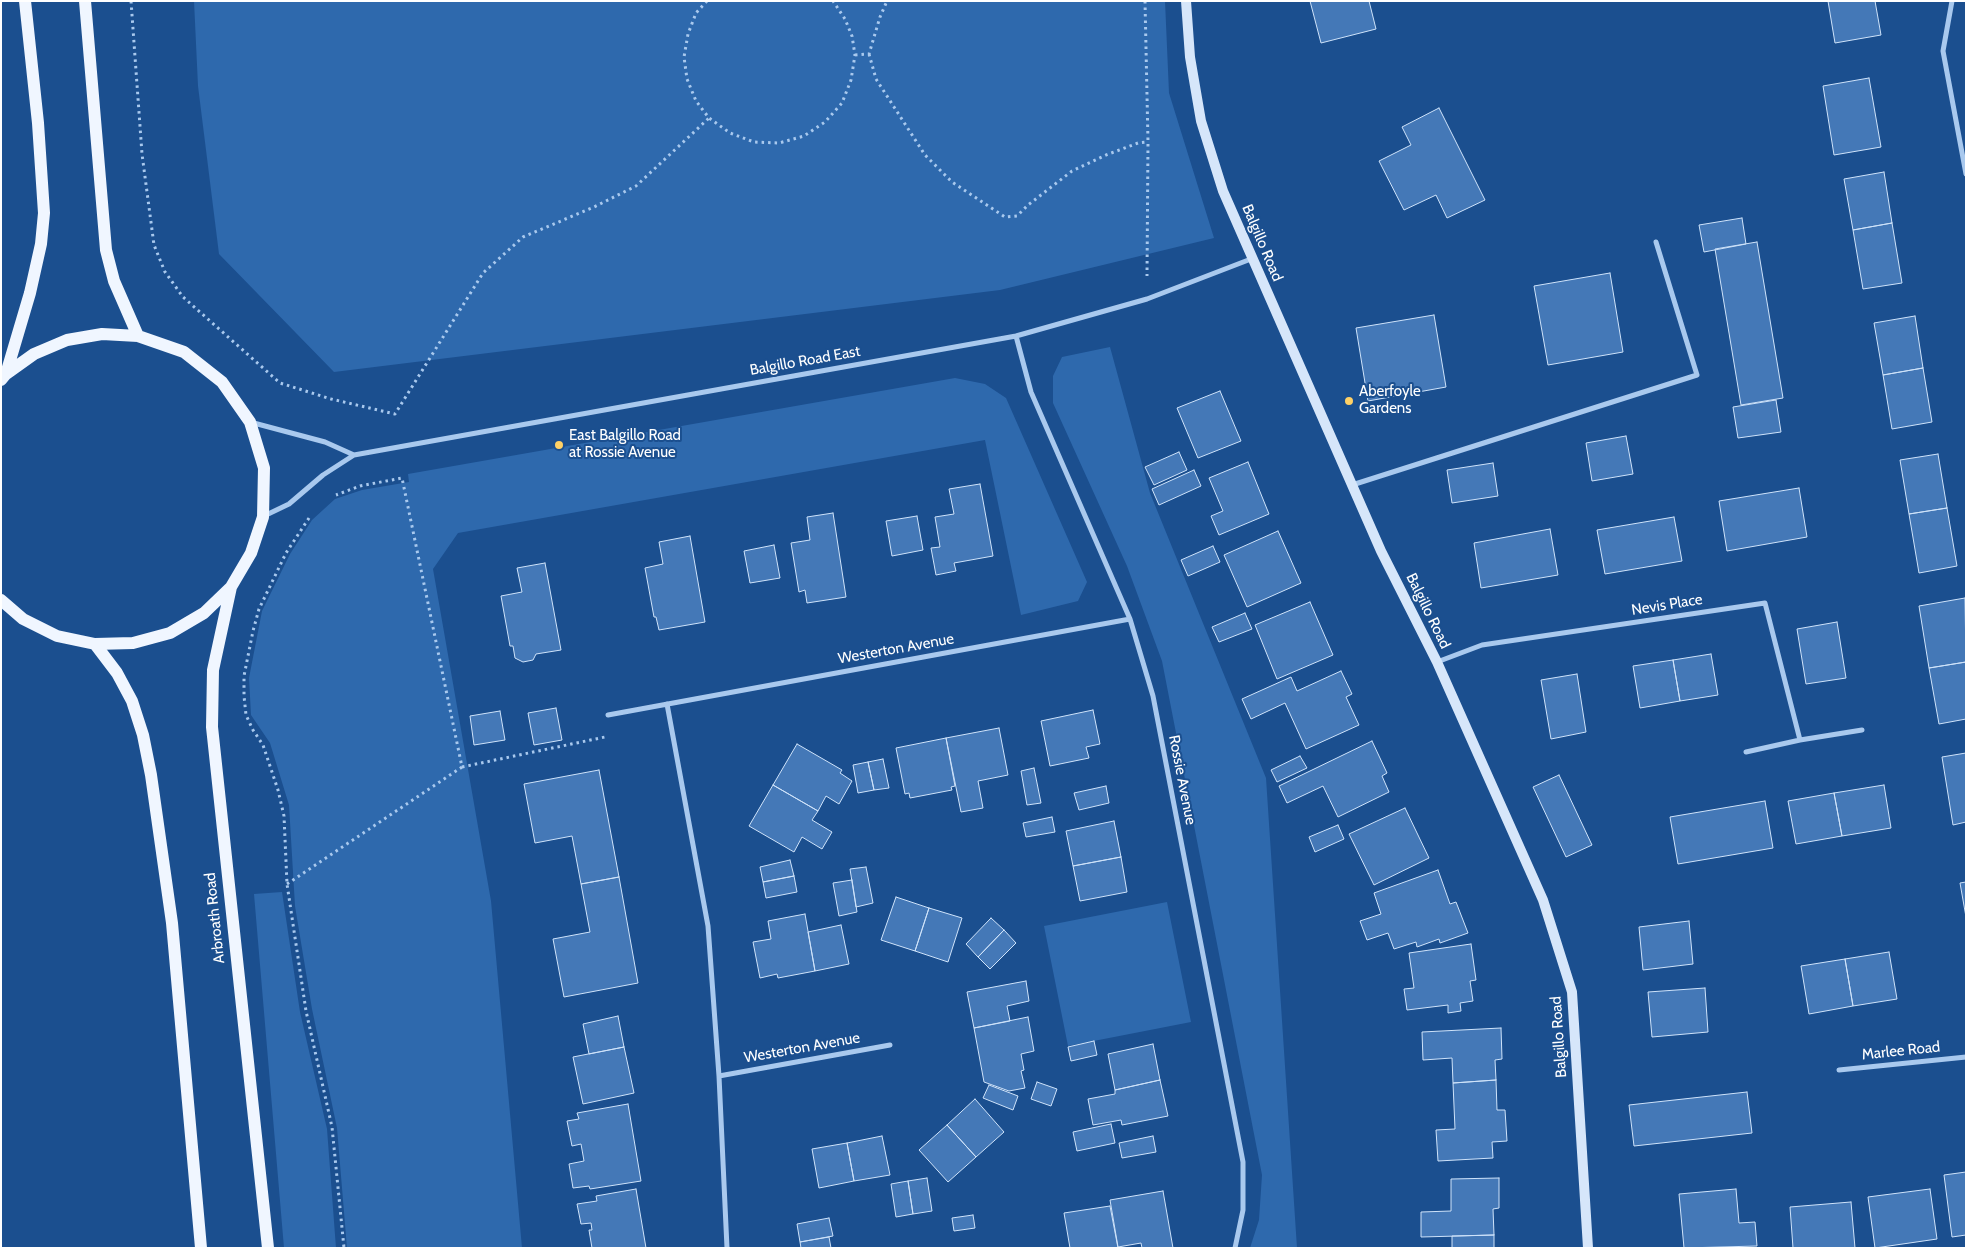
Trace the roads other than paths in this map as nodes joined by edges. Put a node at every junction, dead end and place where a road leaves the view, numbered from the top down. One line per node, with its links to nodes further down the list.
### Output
1 (25, 1): 10 (main road)
2 (85, 1): 8 (main road)
3 (1186, 1): 7 (street, Balgillo Road)
4 (1952, 1): 5 (street)
5 (1966, 174)
6 (1656, 242): 13 (street)
7 (1251, 259): 9 (street, Balgillo Road East); 13 (street, Balgillo Road)
8 (138, 336): 10 (main road); 11 (main road)
9 (1016, 336): 12 (street, Balgillo Road East); 17 (street, Rossie Avenue)
10 (4, 377)
11 (250, 422): 12 (street); 14 (main road)
12 (354, 455): 14 (street, Balgillo Road East)
13 (1352, 485): 19 (street, Balgillo Road)
14 (263, 517): 15 (main road)
15 (231, 587): 18 (main road); 30 (main road, Arbroath Road)
16 (1, 600): 18 (main road)
17 (1130, 619): 20 (street, Westerton Avenue); 32 (street, Rossie Avenue)
18 (95, 644): 29 (main road)
19 (1436, 662): 23 (street, Nevis Place); 33 (street, Balgillo Road)
20 (667, 704): 21 (street, Westerton Avenue); 28 (street)
21 (608, 715)
22 (1862, 730): 23 (street)
23 (1800, 740): 24 (street)
24 (1746, 752)
25 (890, 1045): 28 (street, Westerton Avenue)
26 (1966, 1056): 27 (street, Marlee Road)
27 (1839, 1070)
28 (718, 1076): 31 (street)
29 (201, 1248)
30 (268, 1248)
31 (727, 1248)
32 (1235, 1248)
33 (1588, 1248)

